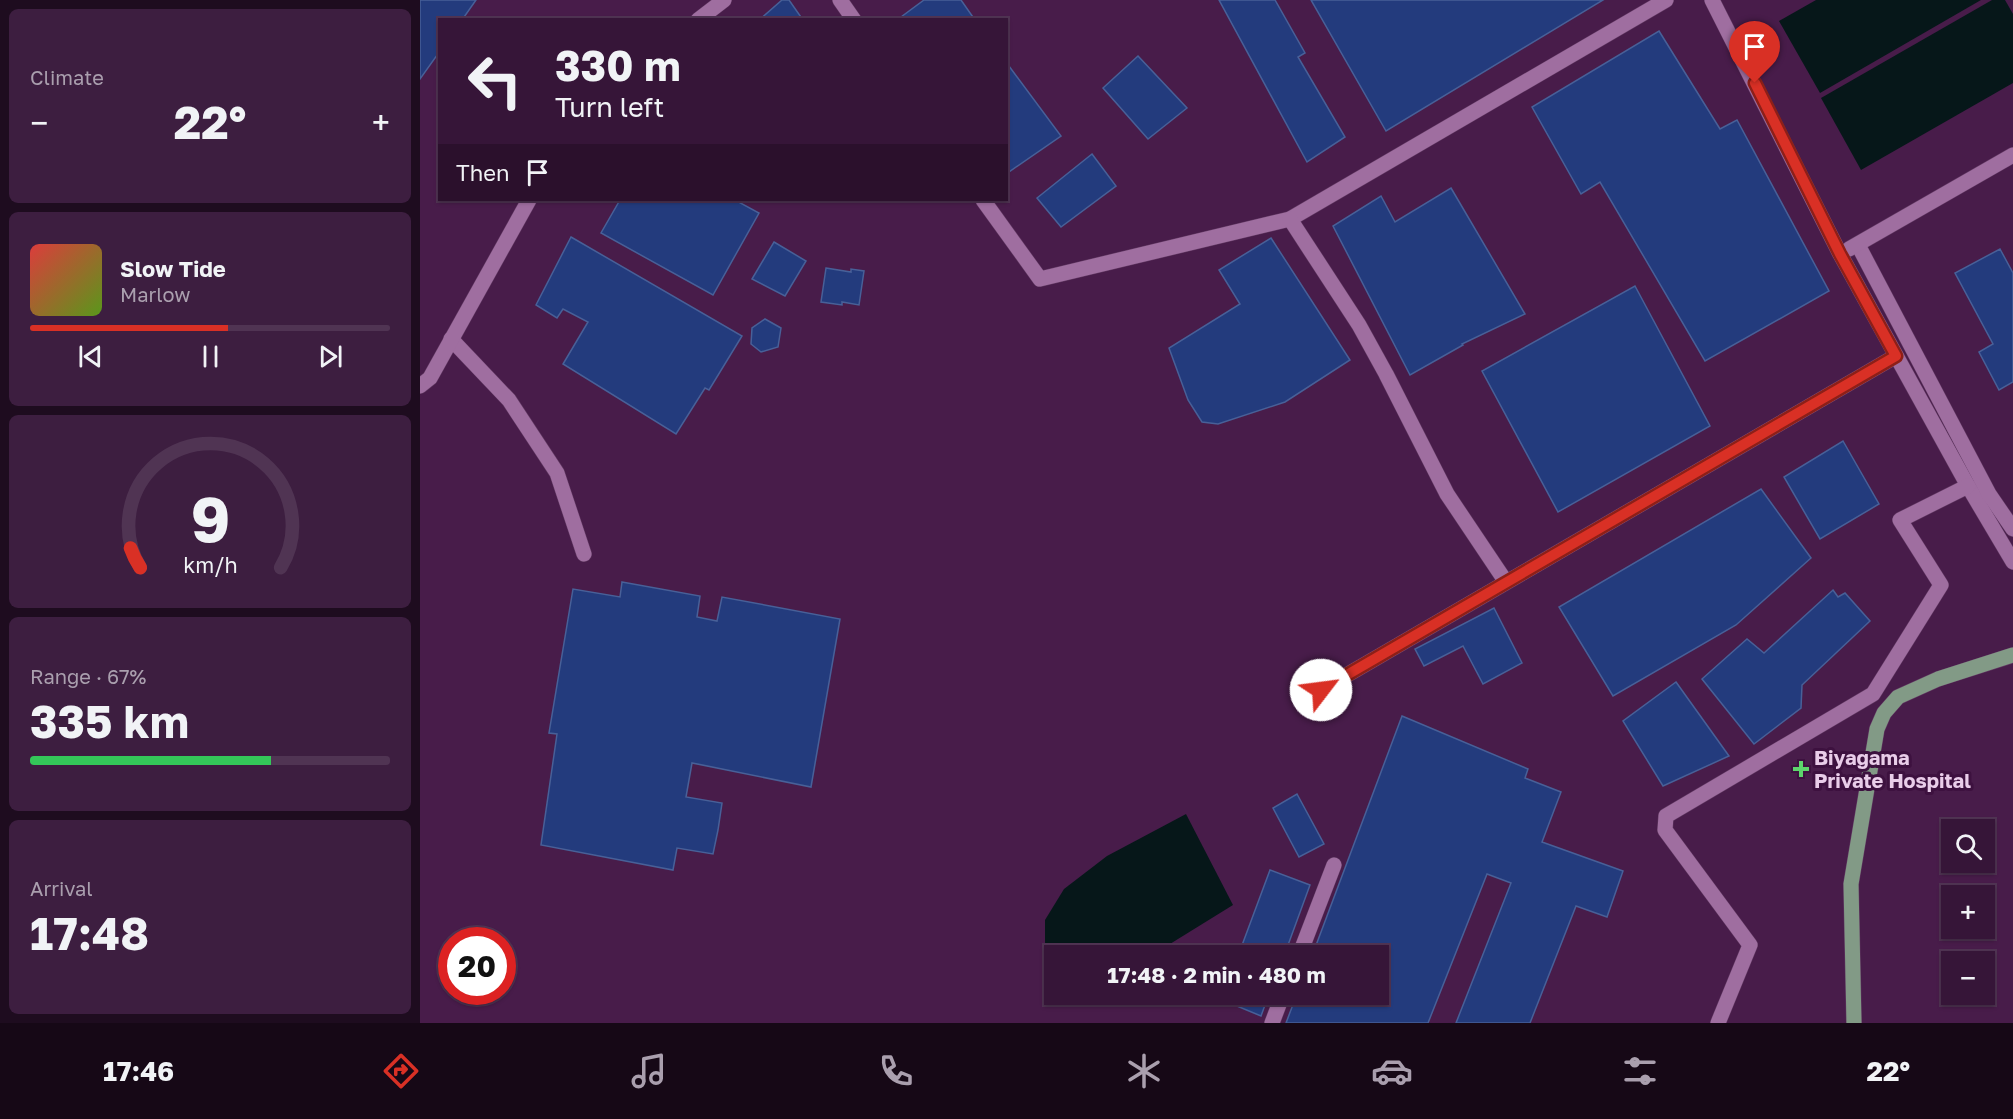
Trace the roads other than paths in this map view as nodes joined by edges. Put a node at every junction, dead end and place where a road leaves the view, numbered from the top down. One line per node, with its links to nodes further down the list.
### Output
1 (724, 0): 5 (lane)
2 (840, 0): 6 (lane)
3 (1666, 0): 10 (lane)
4 (1712, 0): 12 (lane)
5 (701, 18)
6 (853, 18)
7 (2013, 155): 11 (lane)
8 (528, 201): 13 (lane)
9 (984, 201): 10 (lane)
10 (1290, 219): 20 (lane)
11 (1858, 245): 12 (lane); 17 (lane)
12 (1840, 254): 14 (lane)
13 (451, 339): 15 (lane); 18 (lane)
14 (1896, 356): 16 (lane); 20 (lane)
15 (420, 386)
16 (1968, 486): 19 (lane); 27 (lane)
17 (2013, 529)
18 (584, 554)
19 (2013, 562)
20 (1506, 582): 22 (lane)
21 (2013, 655): 28 (main road)
22 (1321, 690)
23 (1334, 865): 24 (lane)
24 (1303, 945)
25 (1279, 1005): 26 (lane)
26 (1272, 1023)
27 (1718, 1023)
28 (1854, 1023)

